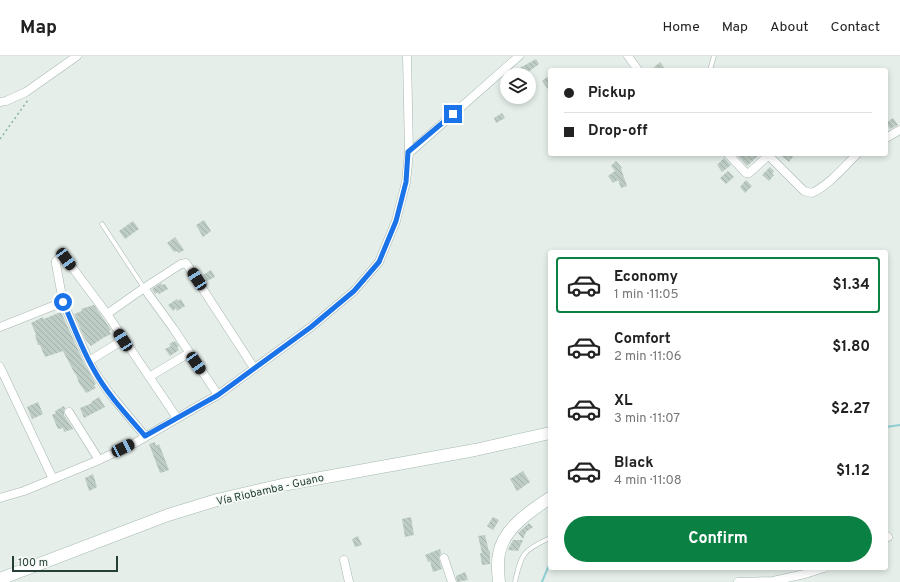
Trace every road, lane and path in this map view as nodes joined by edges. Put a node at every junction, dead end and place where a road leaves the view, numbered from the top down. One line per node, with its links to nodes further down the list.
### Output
1 (77, 56): 9 (street)
2 (407, 56): 13 (street)
3 (519, 56): 13 (street)
4 (628, 56): 6 (street)
5 (714, 56): 7 (lane)
6 (637, 68)
7 (711, 68)
8 (30, 97): 12 (path)
9 (0, 102)
10 (900, 130): 11 (street)
11 (888, 137)
12 (0, 139)
13 (408, 152): 27 (street)
14 (730, 156): 15 (street)
15 (767, 156)
16 (769, 156): 17 (street)
17 (855, 156)
18 (102, 224): 19 (lane)
19 (144, 288): 21 (street); 24 (street); 27 (street)
20 (63, 302): 21 (street); 22 (street); 25 (street)
21 (107, 314): 23 (street)
22 (0, 327)
23 (123, 340): 25 (street); 28 (street)
24 (189, 352): 28 (street); 29 (street)
25 (89, 361): 33 (street)
26 (0, 367): 35 (street)
27 (254, 368): 29 (street)
28 (149, 377): 31 (street)
29 (218, 395): 31 (street)
30 (69, 412): 34 (street)
31 (177, 418): 33 (street)
32 (548, 433): 42 (main road, Vía Riobamba - Guano)
33 (145, 436): 34 (street)
34 (99, 460): 35 (street)
35 (53, 479): 36 (street)
36 (0, 498)
37 (548, 499): 45 (main road)
38 (548, 539): 46 (lane)
39 (444, 558): 44 (street)
40 (344, 560): 43 (street)
41 (818, 570): 47 (street)
42 (0, 579)
43 (349, 582)
44 (452, 582)
45 (499, 582)
46 (515, 582)
47 (738, 582)

